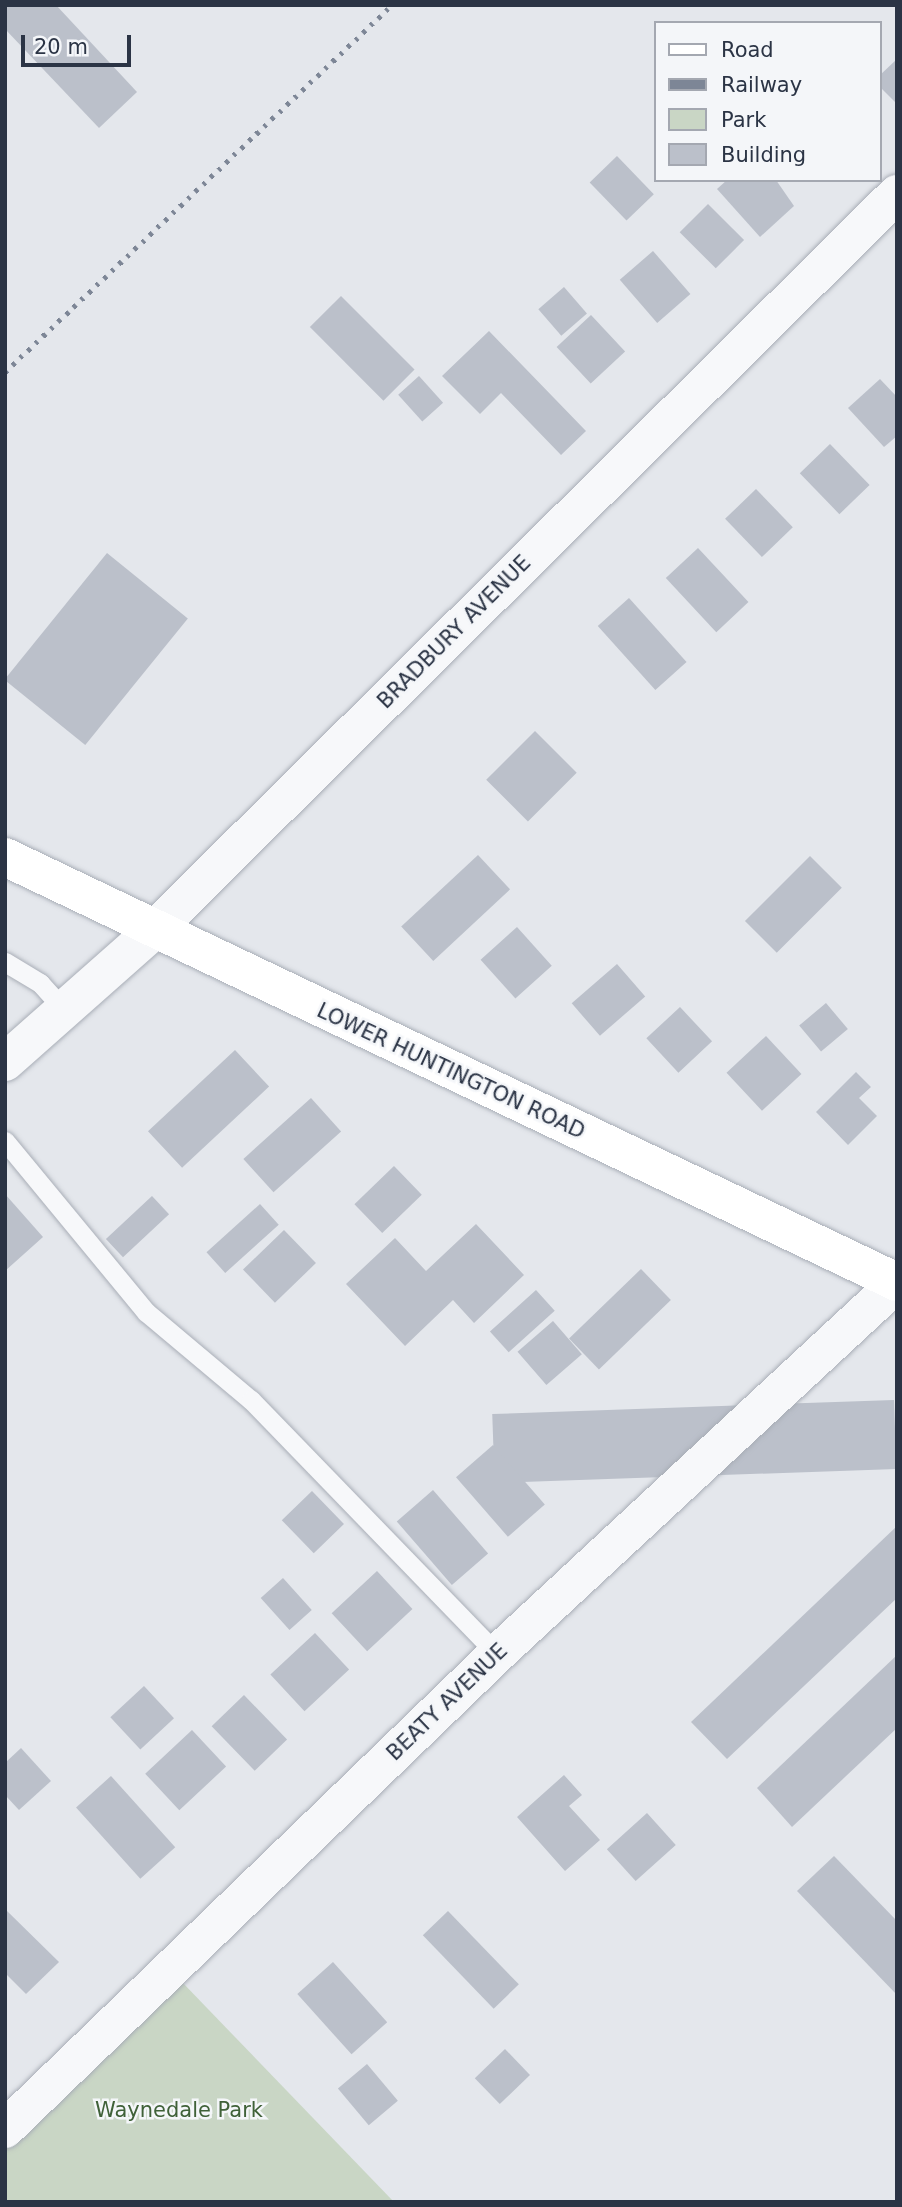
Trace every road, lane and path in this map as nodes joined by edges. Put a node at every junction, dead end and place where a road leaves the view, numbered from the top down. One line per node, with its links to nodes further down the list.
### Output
1 (897, 194): 3 (street, BRADBURY AVENUE)
2 (5, 857): 3 (main road, LOWER HUNTINGTON ROAD)
3 (154, 930): 5 (street, BRADBURY AVENUE); 8 (main road, LOWER HUNTINGTON ROAD)
4 (5, 962): 5 (lane)
5 (64, 1010): 6 (street, BRADBURY AVENUE)
6 (5, 1062)
7 (5, 1141): 9 (lane)
8 (897, 1283): 9 (street, BEATY AVENUE)
9 (497, 1654): 10 (street, BEATY AVENUE)
10 (5, 2129)

